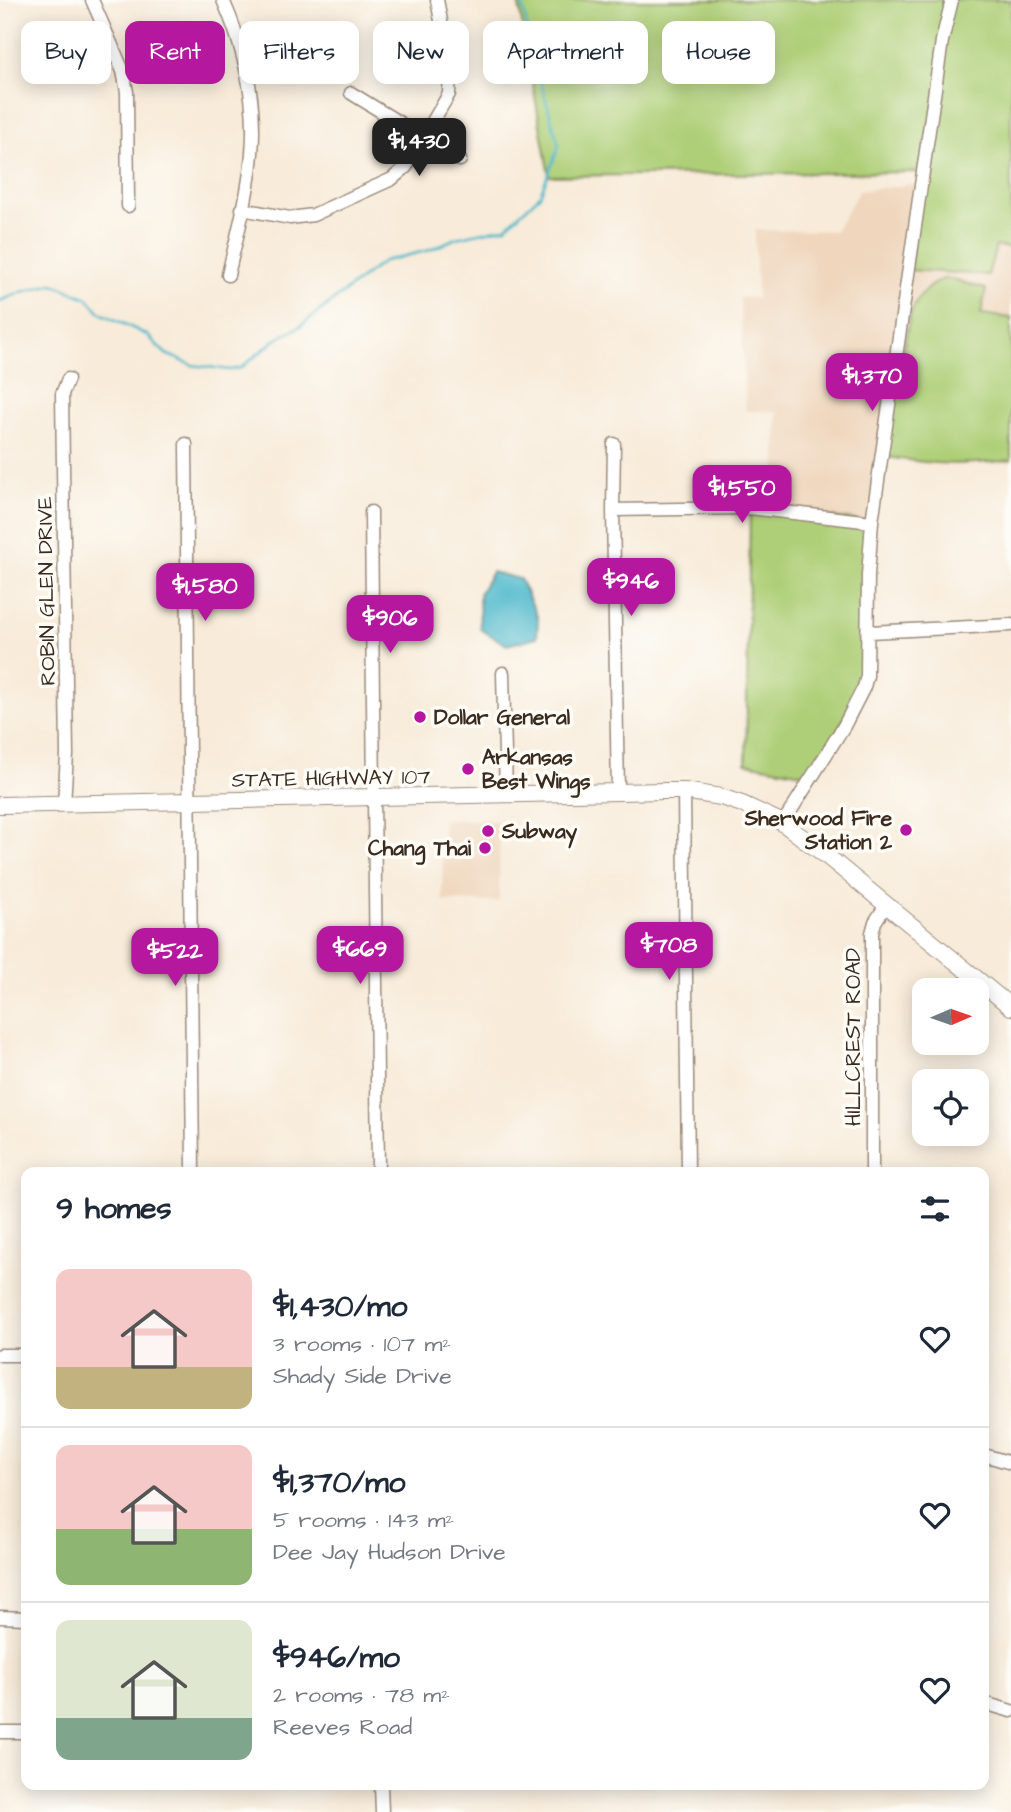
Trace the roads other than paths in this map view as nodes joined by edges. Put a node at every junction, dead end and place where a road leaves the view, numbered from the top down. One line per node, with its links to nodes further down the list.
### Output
1 (92, 0): 5 (street)
2 (223, 0): 11 (street)
3 (437, 0): 8 (street)
4 (952, 0): 18 (street)
5 (101, 21)
6 (111, 44): 10 (street)
7 (351, 93): 8 (street)
8 (424, 137): 9 (street); 11 (street)
9 (460, 159)
10 (128, 206)
11 (242, 209): 12 (street)
12 (228, 275)
13 (68, 379): 27 (street, ROBIN GLEN DRIVE)
14 (186, 444): 26 (street)
15 (614, 444): 16 (street)
16 (613, 510): 18 (street); 23 (street)
17 (371, 512): 25 (street)
18 (872, 522): 20 (street)
19 (1011, 625): 20 (street)
20 (869, 632): 29 (street)
21 (503, 673): 24 (street)
22 (684, 791): 23 (main road, STATE HIGHWAY 107); 29 (main road, STATE HIGHWAY 107); 34 (street)
23 (618, 792): 24 (main road, STATE HIGHWAY 107)
24 (506, 795): 25 (main road, STATE HIGHWAY 107)
25 (376, 799): 26 (main road, STATE HIGHWAY 107); 33 (street)
26 (191, 802): 27 (main road, STATE HIGHWAY 107); 32 (street)
27 (64, 804): 28 (main road, STATE HIGHWAY 107)
28 (0, 805)
29 (783, 823): 30 (main road, STATE HIGHWAY 107)
30 (886, 905): 31 (main road, STATE HIGHWAY 107); 35 (street, HILLCREST ROAD)
31 (1011, 1007)
32 (193, 1167)
33 (378, 1167)
34 (688, 1167)
35 (873, 1167)
36 (0, 1355): 37 (street)
37 (21, 1355)
38 (989, 1456): 39 (street)
39 (1011, 1463)
40 (0, 1616): 41 (street)
41 (21, 1618)
42 (989, 1705): 43 (street)
43 (1011, 1712)
44 (0, 1732): 45 (street)
45 (21, 1732)
46 (381, 1790): 47 (street)
47 (382, 1812)

